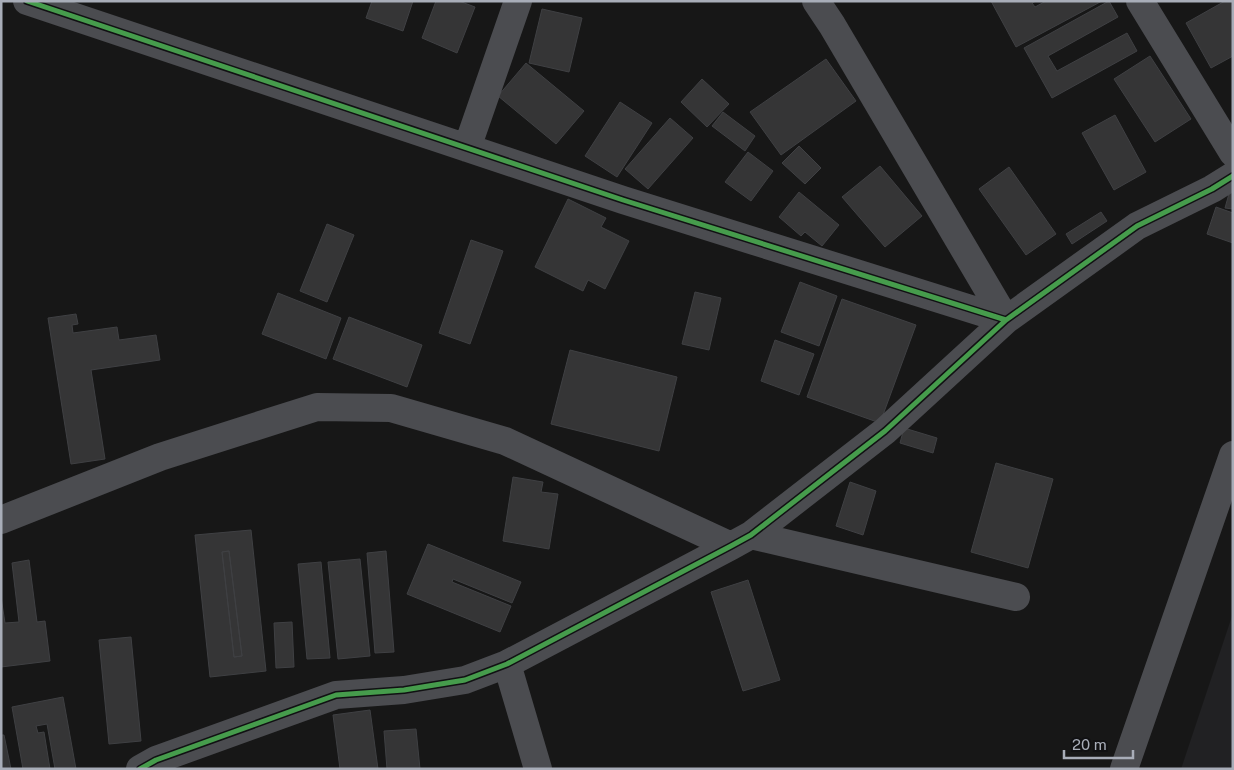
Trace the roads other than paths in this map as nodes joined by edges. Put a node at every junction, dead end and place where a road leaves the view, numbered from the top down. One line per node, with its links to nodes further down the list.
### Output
1 (27, 1): 5 (street)
2 (518, 1): 5 (street)
3 (816, 1): 8 (street)
4 (1140, 1): 6 (street)
5 (467, 148): 8 (street)
6 (1233, 153)
7 (1233, 176): 8 (street)
8 (1006, 320): 11 (street)
9 (1233, 455): 16 (street)
10 (1, 520): 11 (street)
11 (741, 541): 12 (street); 13 (street)
12 (1016, 597)
13 (506, 664): 14 (street); 15 (street)
14 (140, 769)
15 (538, 769)
16 (1124, 769)

